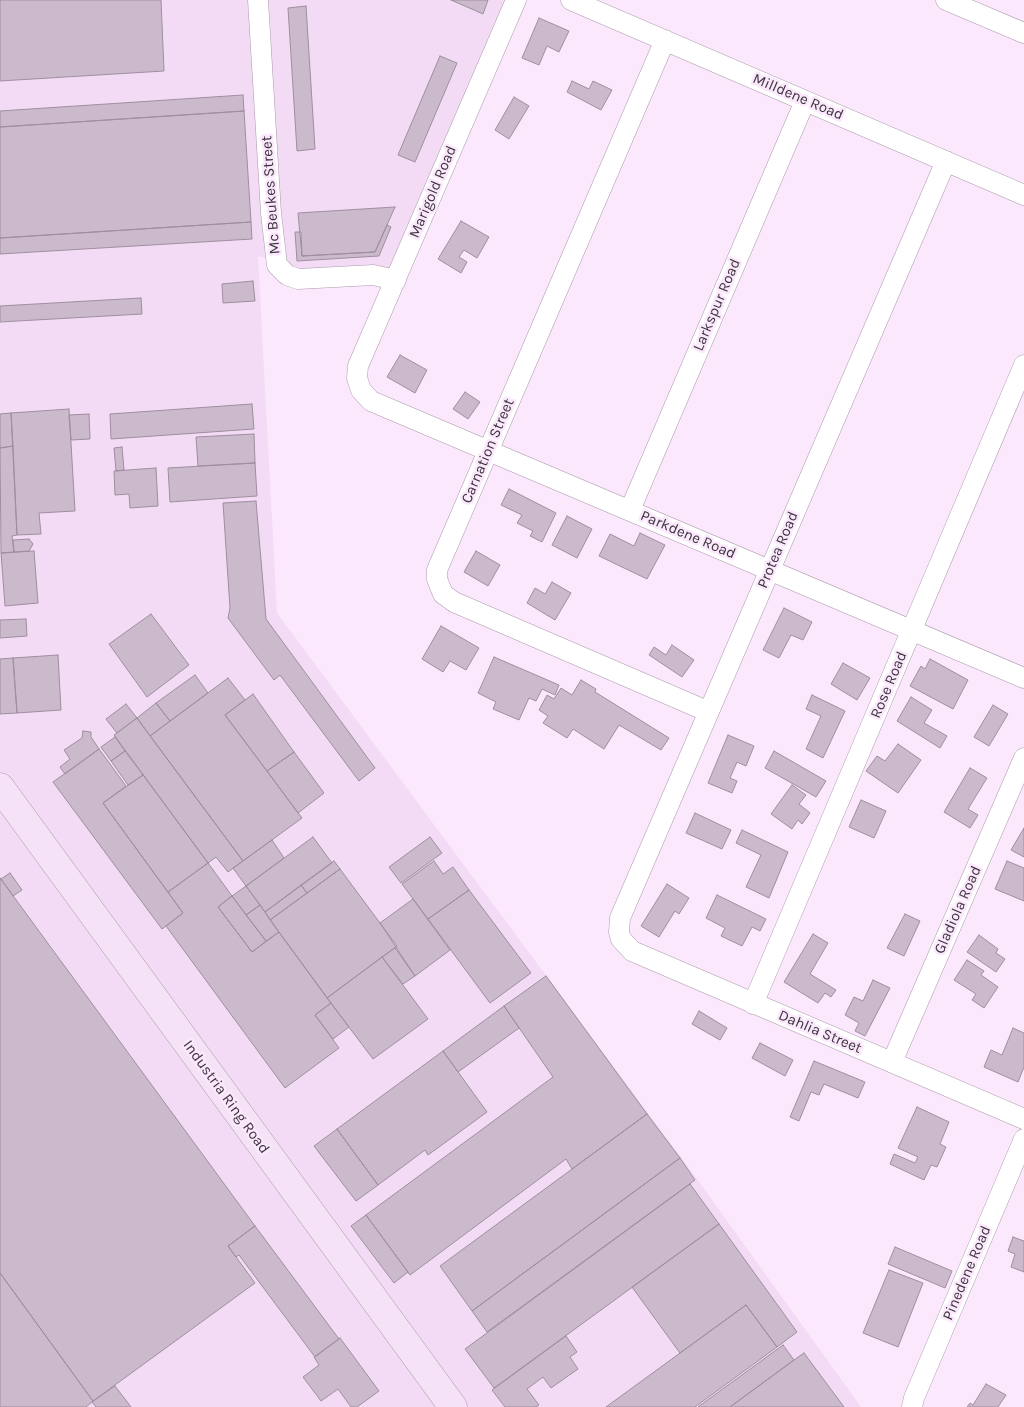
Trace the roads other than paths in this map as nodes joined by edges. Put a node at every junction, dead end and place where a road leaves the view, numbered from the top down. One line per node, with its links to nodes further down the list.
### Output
1 (258, 0): 10 (street, Mc Beukes Street)
2 (516, 0): 10 (street, Marigold Road)
3 (571, 0): 6 (street, Milldene Road)
4 (946, 0): 5 (street)
5 (1024, 33)
6 (665, 40): 7 (street, Milldene Road); 13 (street, Carnation Street)
7 (805, 100): 8 (street, Milldene Road); 14 (street, Larkspur Road)
8 (946, 161): 9 (street, Milldene Road); 15 (street, Protea Road)
9 (1024, 195)
10 (396, 280): 12 (street, Marigold Road)
11 (1024, 364): 16 (street, Rose Road)
12 (358, 384): 13 (street, Parkdene Road)
13 (488, 450): 14 (street, Parkdene Road); 18 (street, Carnation Street)
14 (630, 510): 15 (street, Parkdene Road)
15 (770, 570): 16 (street, Parkdene Road); 18 (street, Protea Road)
16 (912, 630): 17 (street, Parkdene Road); 22 (street, Rose Road)
17 (1024, 678)
18 (709, 712): 21 (street, Protea Road)
19 (1024, 758): 23 (street, Gladiola Road)
20 (0, 787): 26 (street, Industria Ring Road)
21 (621, 939): 22 (street, Dahlia Street)
22 (753, 1004): 23 (street, Dahlia Street)
23 (892, 1062): 24 (street, Dahlia Street)
24 (1024, 1118)
25 (1024, 1139): 27 (street, Pinedene Road)
26 (453, 1407)
27 (912, 1407)

